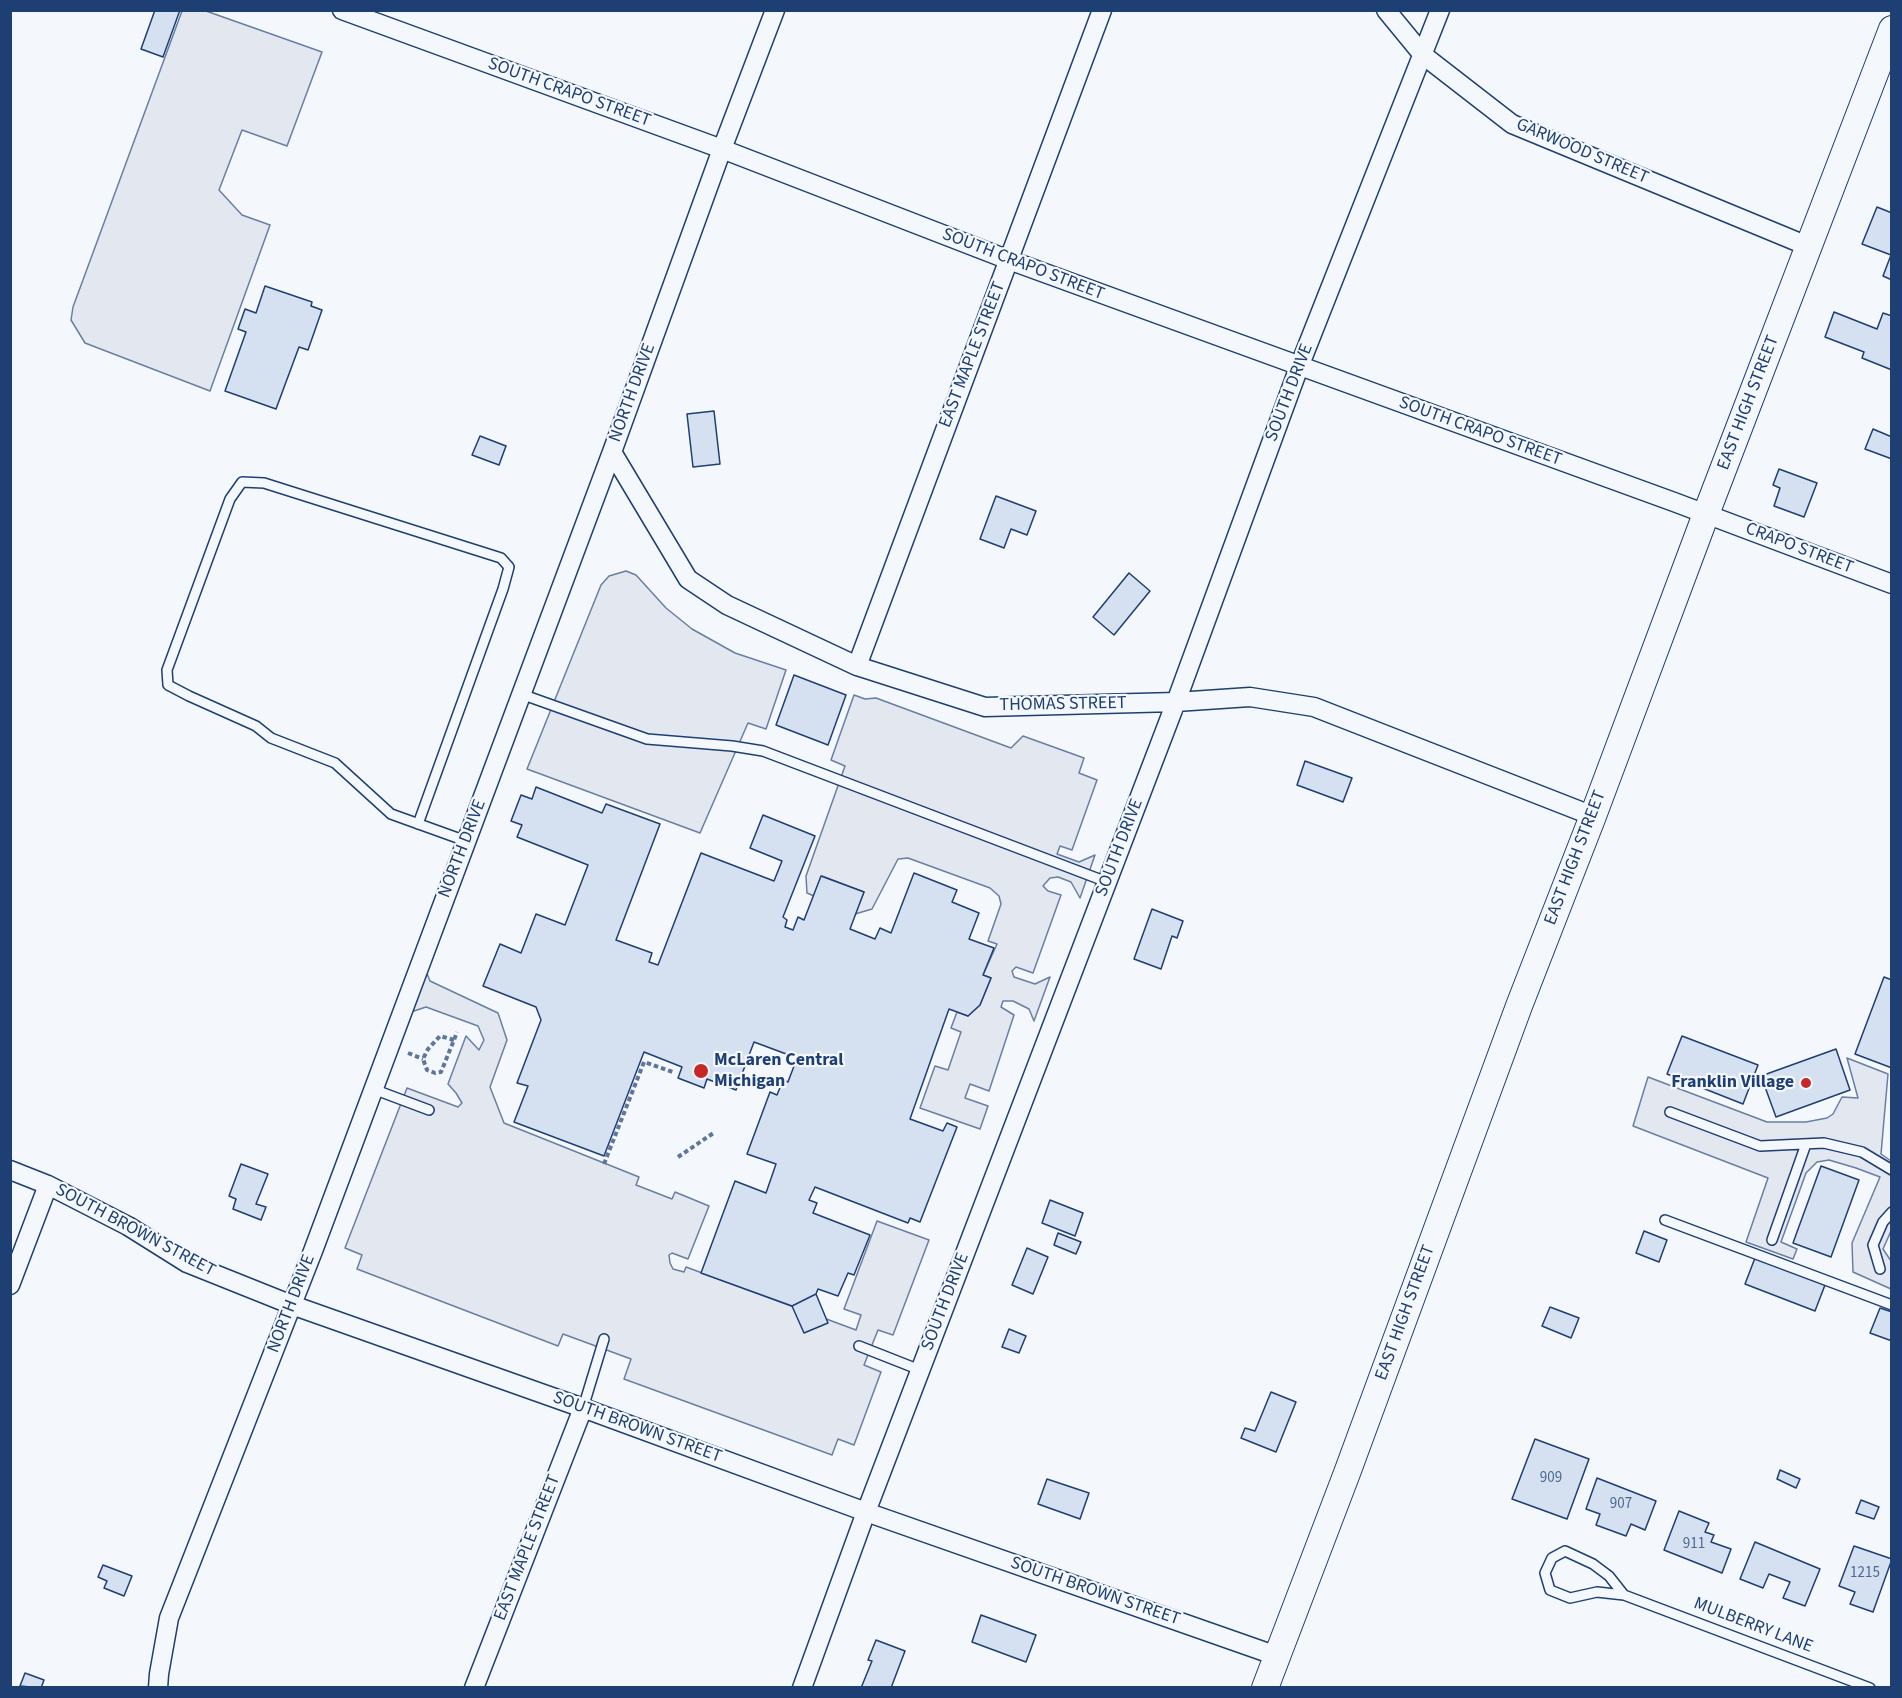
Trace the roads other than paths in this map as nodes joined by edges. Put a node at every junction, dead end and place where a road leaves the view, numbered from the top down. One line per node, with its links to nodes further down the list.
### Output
1 (342, 10): 8 (street, SOUTH CRAPO STREET)
2 (775, 10): 8 (street, NORTH DRIVE)
3 (1102, 10): 10 (street, EAST MAPLE STREET)
4 (1386, 10): 7 (street, GARWOOD STREET)
5 (1440, 10): 7 (street, SOUTH DRIVE)
6 (1892, 29): 9 (street, EAST HIGH STREET)
7 (1423, 55): 9 (street, GARWOOD STREET); 11 (street, SOUTH DRIVE)
8 (722, 150): 10 (street, SOUTH CRAPO STREET); 12 (street, NORTH DRIVE)
9 (1810, 247): 13 (street, EAST HIGH STREET)
10 (1009, 260): 11 (street, SOUTH CRAPO STREET); 15 (street, EAST MAPLE STREET)
11 (1299, 367): 13 (street, SOUTH CRAPO STREET); 17 (street, SOUTH DRIVE)
12 (612, 452): 15 (street, THOMAS STREET); 16 (street, NORTH DRIVE)
13 (1706, 514): 14 (street, CRAPO STREET); 18 (street, EAST HIGH STREET)
14 (1892, 584)
15 (857, 666): 17 (street, THOMAS STREET)
16 (521, 694): 20 (street, NORTH DRIVE); 21 (lane)
17 (1176, 702): 18 (street, THOMAS STREET); 21 (street, SOUTH DRIVE)
18 (1593, 816): 42 (street, EAST HIGH STREET)
19 (418, 824): 19 (lane); 20 (lane)
20 (466, 841): 22 (street, NORTH DRIVE)
21 (1107, 882): 38 (street, SOUTH DRIVE)
22 (373, 1089): 23 (lane); 34 (street, NORTH DRIVE)
23 (429, 1110)
24 (1670, 1112): 25 (lane)
25 (1806, 1144): 27 (lane); 31 (lane)
26 (10, 1170): 28 (street, SOUTH BROWN STREET)
27 (1892, 1170)
28 (48, 1185): 33 (street); 34 (street, SOUTH BROWN STREET)
29 (1892, 1212): 32 (lane)
30 (1665, 1220): 35 (lane)
31 (1772, 1240)
32 (1880, 1269)
33 (10, 1285)
34 (292, 1305): 39 (street, SOUTH BROWN STREET); 43 (street, NORTH DRIVE)
35 (1892, 1305)
36 (604, 1339): 39 (lane)
37 (859, 1346): 38 (lane)
38 (920, 1370): 40 (street, SOUTH DRIVE)
39 (583, 1408): 40 (street, SOUTH BROWN STREET); 44 (street, EAST MAPLE STREET)
40 (866, 1512): 42 (street, SOUTH BROWN STREET); 45 (street, SOUTH DRIVE)
41 (1624, 1596): 41 (lane, MULBERRY LANE); 47 (lane, MULBERRY LANE)
42 (1277, 1656): 46 (street, EAST HIGH STREET)
43 (158, 1688)
44 (474, 1688)
45 (802, 1688)
46 (1265, 1688)
47 (1870, 1688)

